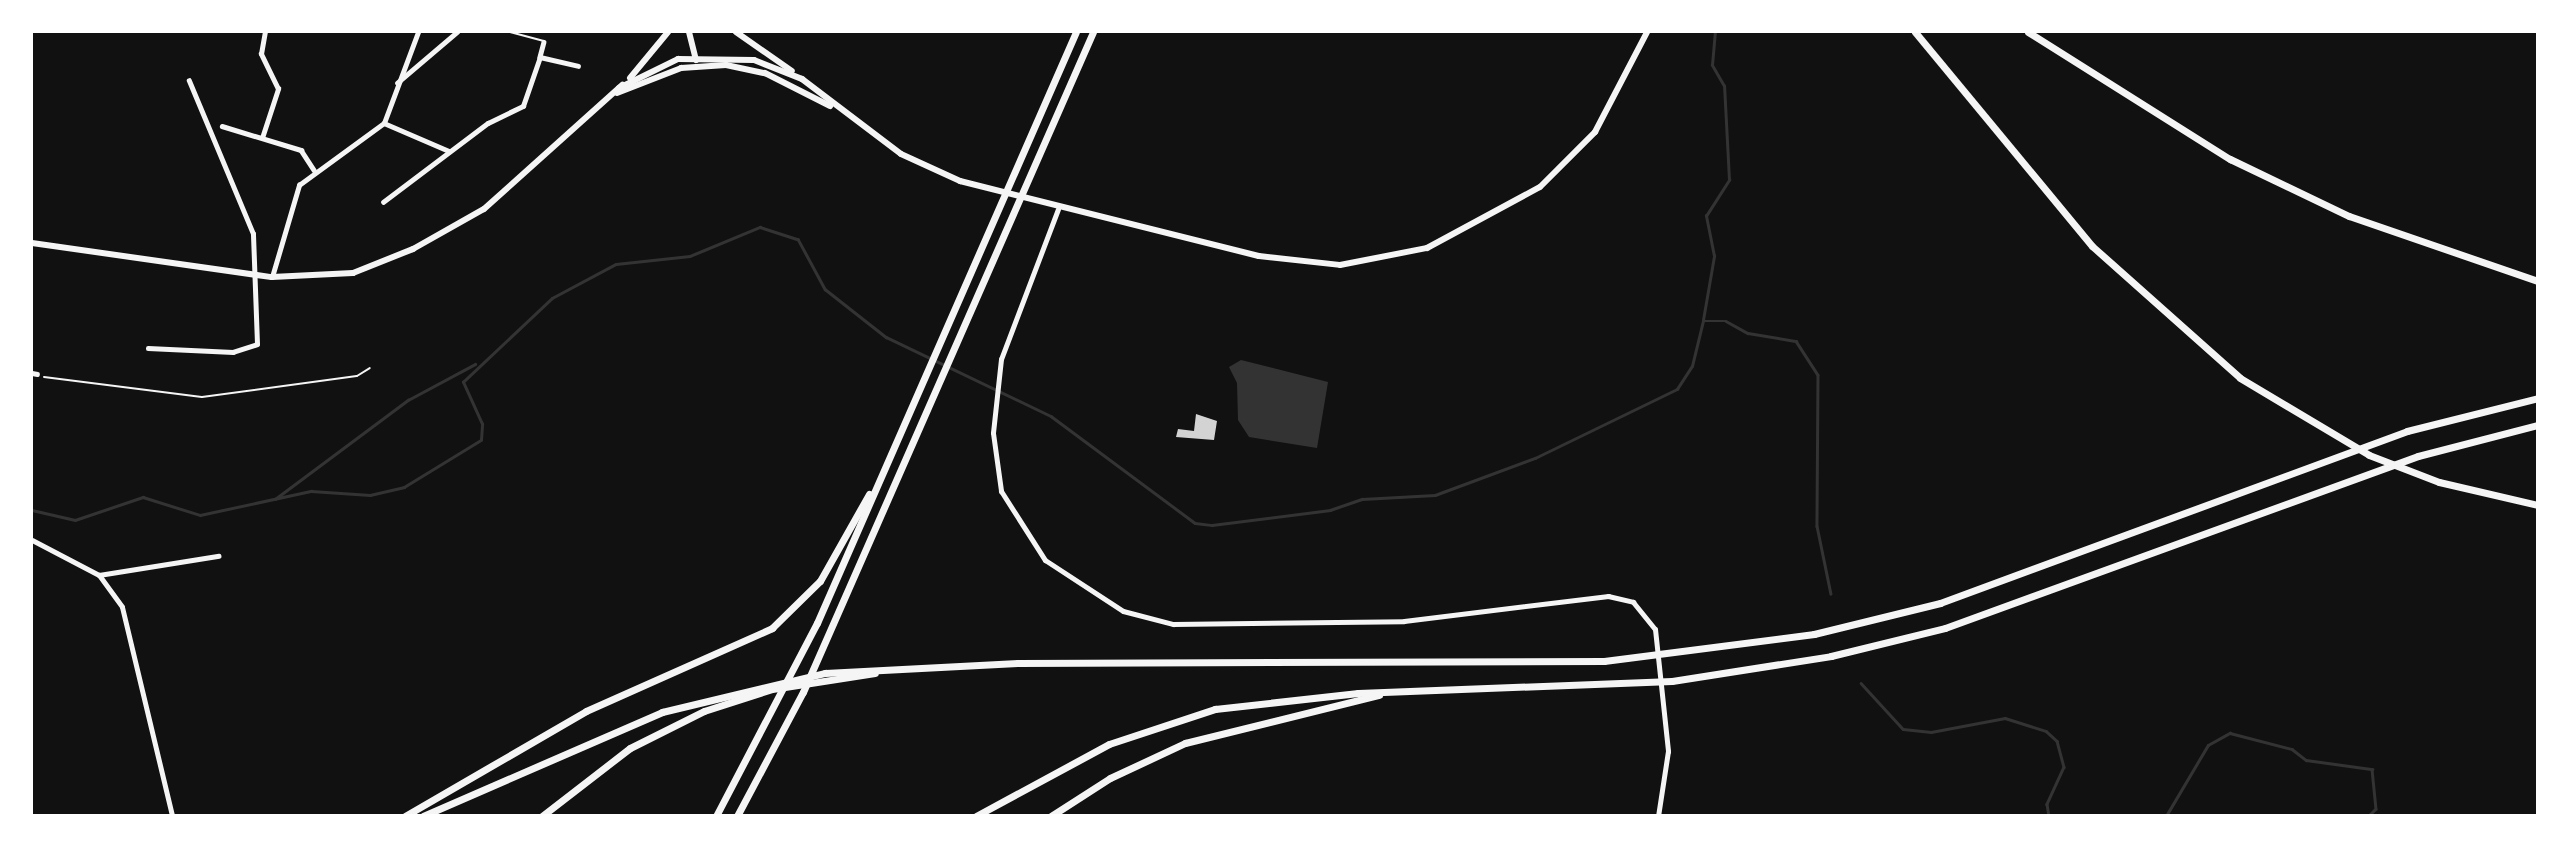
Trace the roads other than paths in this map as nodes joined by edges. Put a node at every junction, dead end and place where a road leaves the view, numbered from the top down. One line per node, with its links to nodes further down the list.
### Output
1 (265, 32): 26 (street)
2 (418, 32): 20 (street)
3 (454, 32): 20 (street)
4 (510, 32): 13 (lane)
5 (668, 32): 21 (main road)
6 (690, 32): 14 (main road)
7 (736, 32): 18 (main road)
8 (1076, 32): 38 (highway)
9 (1093, 32): 50 (highway)
10 (1647, 32): 30 (main road)
11 (1915, 32): 39 (highway)
12 (2028, 32): 34 (highway)
13 (544, 42): 15 (street)
14 (696, 56): 16 (main road); 18 (main road); 21 (main road)
15 (540, 57): 17 (street); 27 (street)
16 (696, 65): 22 (main road); 23 (main road)
17 (578, 66)
18 (802, 79): 23 (main road)
19 (189, 81): 32 (street)
20 (396, 83): 24 (street)
21 (620, 88): 22 (main road)
22 (613, 95): 33 (main road)
23 (847, 116): 30 (main road)
24 (384, 123): 27 (street); 28 (street)
25 (222, 126): 26 (street)
26 (262, 138): 28 (street)
27 (449, 150): 29 (street)
28 (314, 170): 33 (street)
29 (383, 202)
30 (1058, 209): 53 (street)
31 (32, 243): 32 (main road)
32 (254, 275): 33 (main road); 35 (street)
33 (272, 277)
34 (2538, 281)
35 (148, 348)
36 (2538, 398): 43 (highway)
37 (2538, 425): 44 (highway)
38 (884, 470): 46 (highway); 49 (highway)
39 (2538, 505)
40 (32, 540): 42 (street)
41 (218, 556): 42 (street)
42 (99, 575): 45 (street)
43 (848, 673): 47 (highway); 48 (highway)
44 (1385, 692): 51 (highway); 52 (highway)
45 (172, 816)
46 (405, 816)
47 (423, 816)
48 (542, 816)
49 (716, 816)
50 (737, 816)
51 (976, 816)
52 (1051, 816)
53 (1658, 816)

